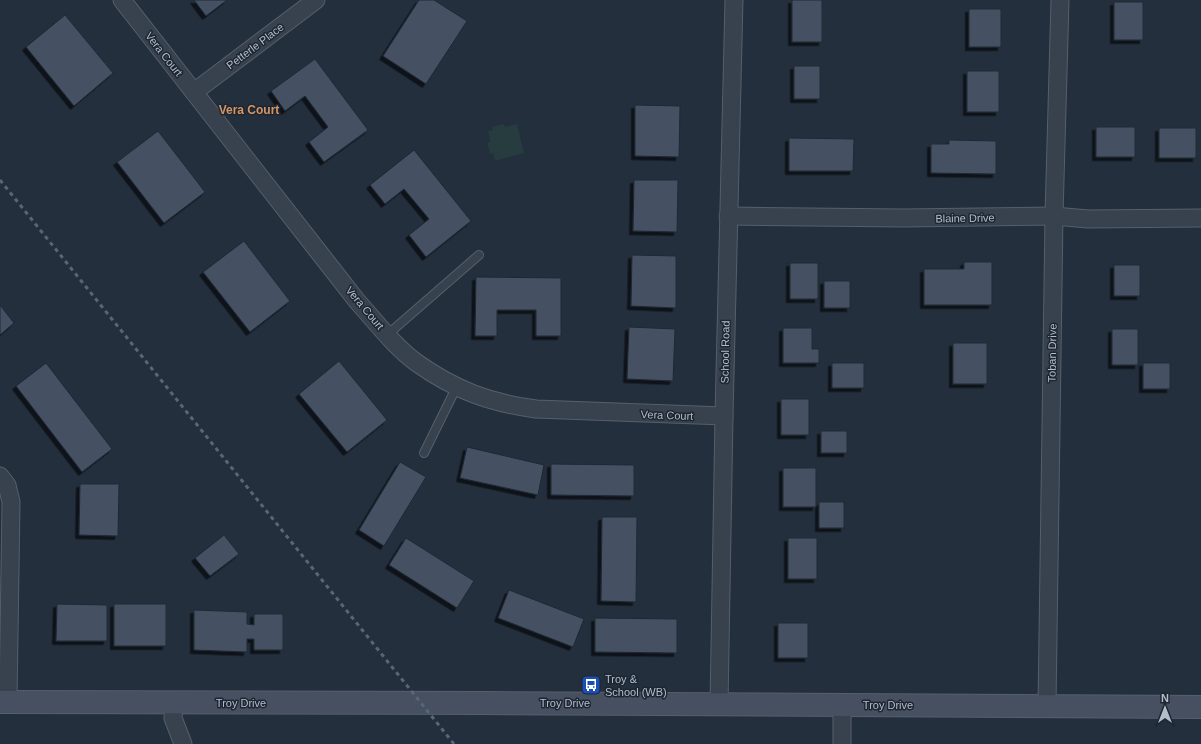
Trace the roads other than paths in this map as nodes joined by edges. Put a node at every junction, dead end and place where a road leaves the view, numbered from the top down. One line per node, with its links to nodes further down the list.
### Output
1 (122, 0): 5 (street, Vera Court)
2 (734, 0): 6 (street, School Road)
3 (1060, 0): 7 (street, Toban Drive)
4 (309, 2): 5 (street, Petterle Place)
5 (194, 92): 10 (street, Vera Court)
6 (728, 216): 7 (street, Blaine Drive); 12 (street, School Road)
7 (1054, 216): 8 (street, Blaine Drive); 19 (street, Toban Drive)
8 (1201, 218)
9 (479, 255): 10 (lane)
10 (387, 334): 11 (street, Vera Court)
11 (457, 386): 12 (street, Vera Court); 13 (lane)
12 (724, 416): 17 (street, School Road)
13 (424, 453)
14 (0, 476): 15 (street)
15 (4, 702): 16 (street, Troy Drive)
16 (174, 703): 17 (street, Troy Drive); 21 (street)
17 (719, 705): 18 (street, Troy Drive)
18 (842, 705): 19 (street, Troy Drive); 22 (street)
19 (1047, 706): 20 (street, Troy Drive)
20 (1201, 707)
21 (183, 744)
22 (842, 744)

